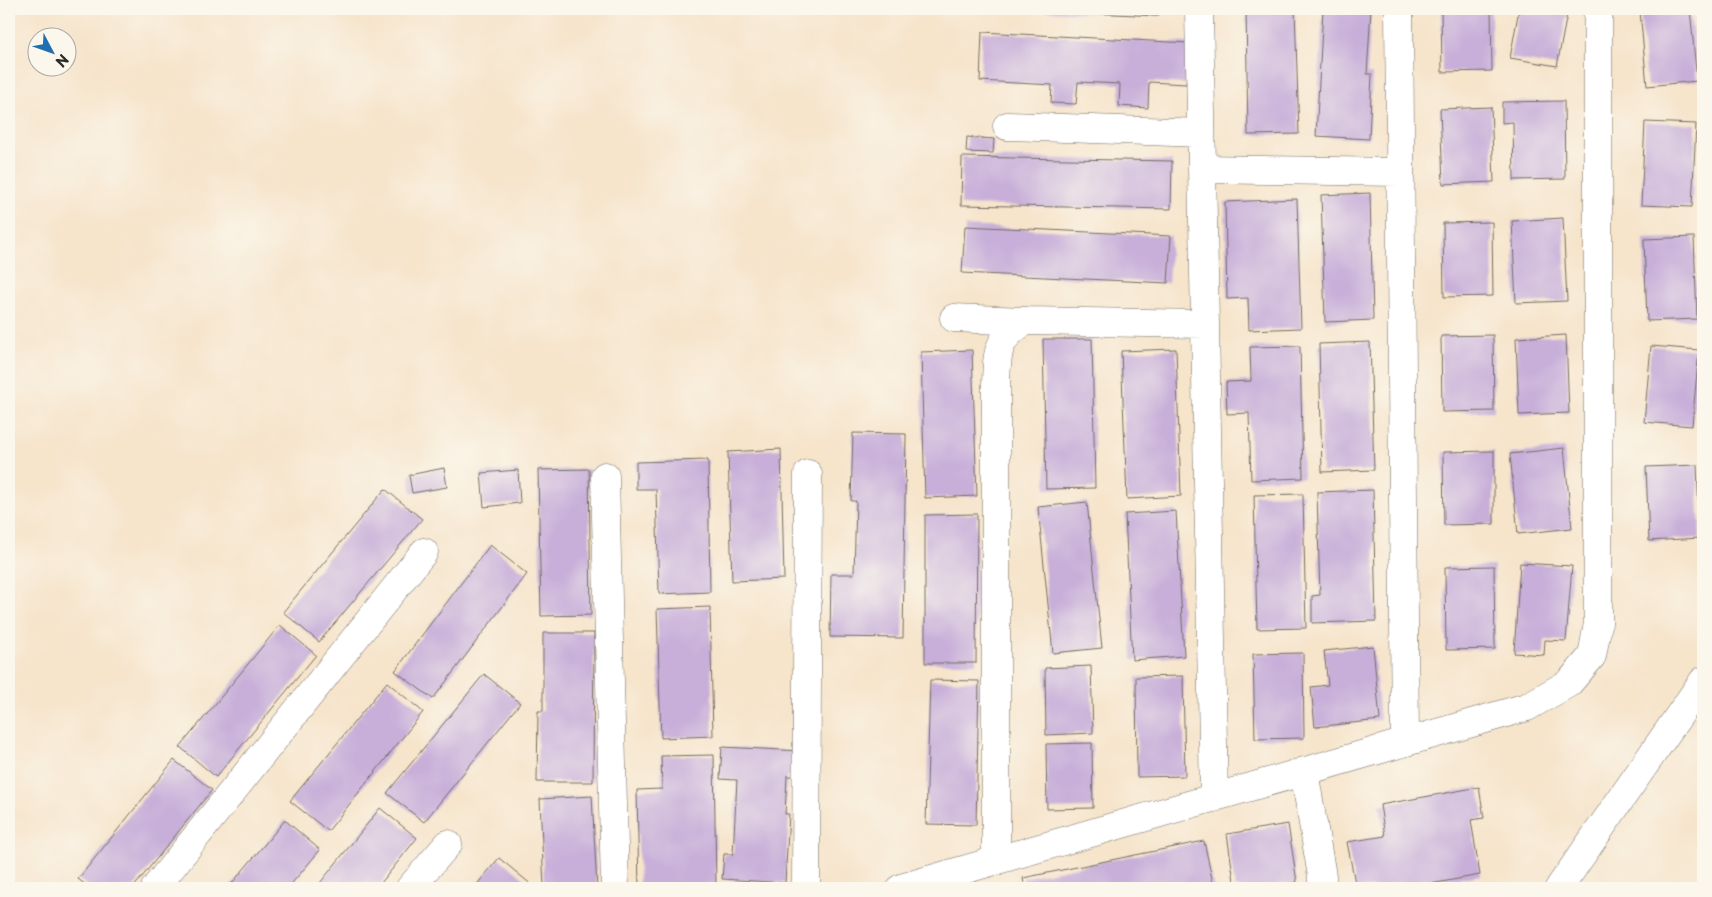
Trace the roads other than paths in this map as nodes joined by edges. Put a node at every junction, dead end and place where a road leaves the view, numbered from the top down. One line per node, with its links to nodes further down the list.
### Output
1 (1199, 9): 5 (street)
2 (1399, 9): 7 (street)
3 (1598, 9): 15 (street)
4 (1007, 126): 5 (street)
5 (1201, 133): 6 (street)
6 (1202, 169): 7 (street); 10 (street)
7 (1400, 172): 15 (street)
8 (954, 318): 9 (street)
9 (1026, 321): 10 (street); 19 (street)
10 (1205, 324): 17 (street)
11 (808, 474): 23 (street)
12 (605, 476): 22 (street)
13 (424, 552): 20 (street)
14 (1703, 681): 26 (street)
15 (1405, 742): 16 (street)
16 (1304, 771): 17 (street); 25 (street)
17 (1214, 798): 19 (street)
18 (448, 844): 21 (street)
19 (996, 861): 24 (street)
20 (155, 888)
21 (410, 888)
22 (615, 888)
23 (806, 888)
24 (901, 888)
25 (1322, 888)
26 (1559, 888)

